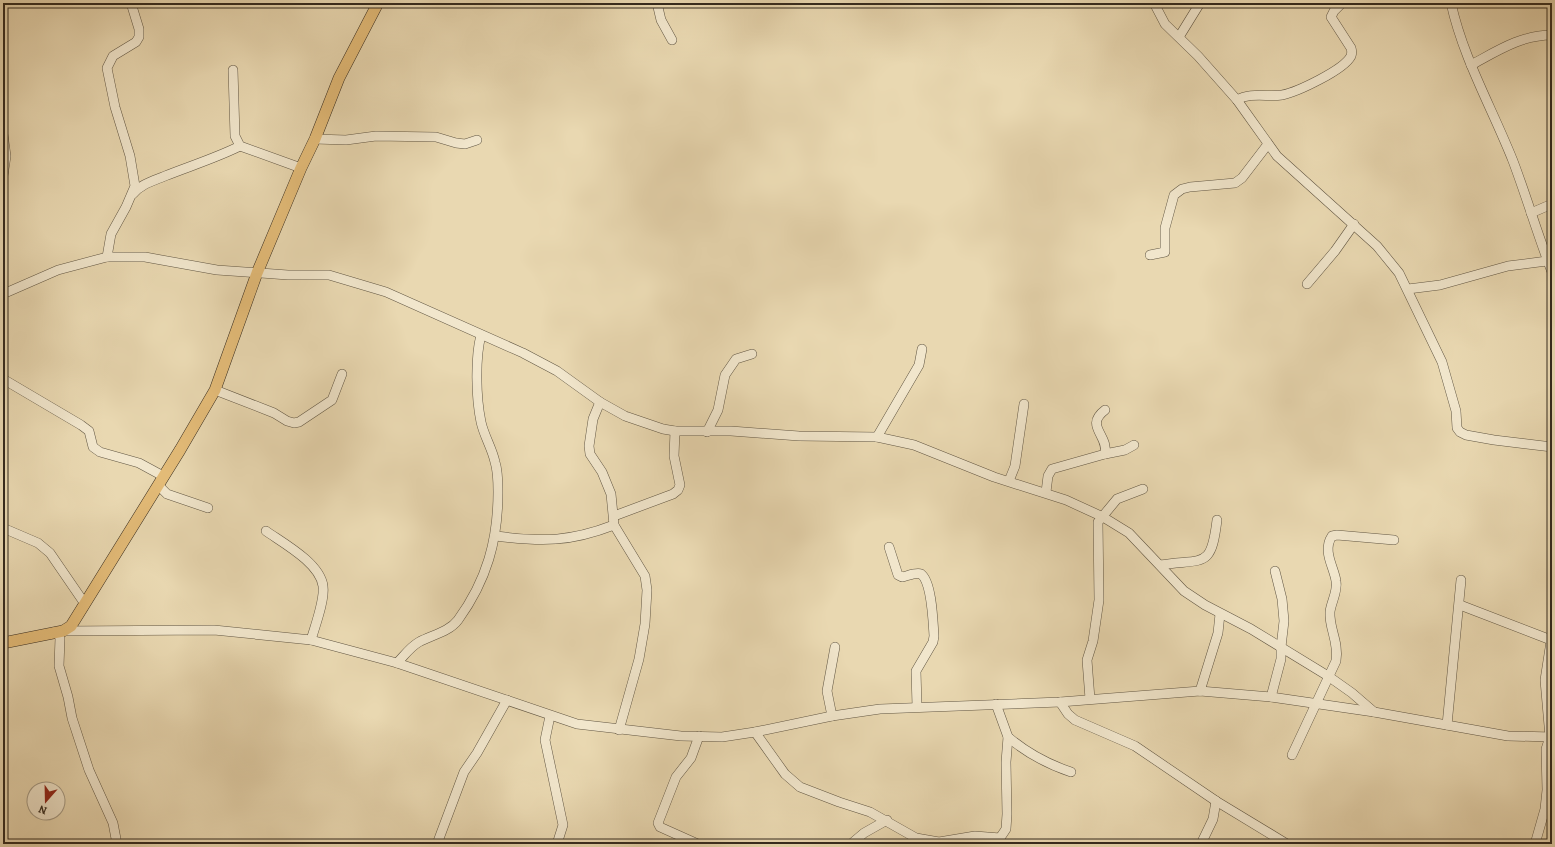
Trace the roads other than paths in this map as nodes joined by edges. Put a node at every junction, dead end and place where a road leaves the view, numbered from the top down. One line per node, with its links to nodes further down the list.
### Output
1 (131, 3): 21 (street)
2 (378, 3): 15 (main road)
3 (657, 3): 10 (street)
4 (1154, 3): 9 (street)
5 (1200, 3): 9 (street)
6 (1342, 3): 13 (street)
7 (1451, 3): 11 (street)
8 (1552, 35): 11 (street)
9 (1179, 37): 13 (street)
10 (672, 40)
11 (1471, 65): 23 (street)
12 (233, 70): 18 (street)
13 (1236, 100): 17 (street)
14 (3, 134): 20 (street)
15 (315, 139): 16 (street); 19 (main road)
16 (477, 140)
17 (1268, 144): 24 (street); 25 (street)
18 (240, 146): 19 (street); 21 (street)
19 (301, 168): 29 (main road)
20 (3, 176)
21 (132, 195): 26 (street)
22 (1552, 204): 23 (street)
23 (1531, 213): 27 (street)
24 (1354, 224): 30 (street); 31 (street)
25 (1150, 255)
26 (107, 256): 29 (street); 32 (street)
27 (1547, 261): 28 (street); 31 (street)
28 (1552, 272)
29 (257, 273): 33 (street); 38 (main road)
30 (1307, 284)
31 (1408, 288): 46 (street)
32 (3, 294)
33 (481, 334): 39 (street); 58 (street)
34 (922, 349): 44 (street)
35 (752, 354): 43 (street)
36 (342, 374): 38 (street)
37 (3, 379): 48 (street)
38 (215, 390): 48 (main road)
39 (600, 402): 42 (street); 55 (street)
40 (1024, 404): 49 (street)
41 (1105, 410): 47 (street)
42 (675, 431): 43 (street); 55 (street)
43 (707, 432): 44 (street)
44 (877, 437): 49 (street)
45 (1134, 445): 47 (street)
46 (1552, 447)
47 (1105, 454): 51 (street)
48 (160, 481): 52 (street); 64 (main road)
49 (1009, 481): 51 (street)
50 (1142, 490): 53 (street)
51 (1046, 492): 53 (street)
52 (208, 508)
53 (1103, 517): 61 (street); 77 (street)
54 (1217, 520): 61 (street)
55 (614, 521): 58 (street); 87 (street)
56 (3, 528): 64 (street)
57 (266, 531): 69 (street)
58 (496, 536): 73 (street)
59 (1394, 540): 74 (street)
60 (889, 547): 82 (street)
61 (1160, 565): 66 (street)
62 (1275, 571): 72 (street)
63 (1461, 580): 65 (street)
64 (85, 604): 67 (main road)
65 (1460, 606): 68 (street); 86 (street)
66 (1220, 614): 72 (street); 75 (street)
67 (59, 631): 69 (street); 70 (main road); 99 (street)
68 (1552, 638): 91 (street)
69 (311, 640): 73 (street)
70 (3, 643)
71 (835, 647): 85 (street)
72 (1281, 647): 74 (street); 76 (street)
73 (397, 663): 78 (street)
74 (1328, 676): 81 (street); 83 (street)
75 (1200, 691): 76 (street); 77 (street)
76 (1271, 697): 81 (street)
77 (1090, 699): 79 (street)
78 (506, 700): 84 (street); 100 (street)
79 (1060, 702): 80 (street); 94 (street)
80 (996, 704): 82 (street); 90 (street)
81 (1314, 705): 83 (street); 92 (street)
82 (917, 706): 85 (street)
83 (1374, 712): 86 (street)
84 (550, 716): 87 (street); 101 (street)
85 (832, 716): 88 (street)
86 (1447, 725): 91 (street)
87 (620, 730): 89 (street)
88 (755, 732): 89 (street); 95 (street)
89 (699, 736): 102 (street)
90 (1008, 737): 93 (street); 96 (street)
91 (1551, 737): 105 (street)
92 (1292, 755)
93 (1071, 772)
94 (1216, 801): 98 (street); 104 (street)
95 (870, 812): 96 (street); 97 (street)
96 (887, 820): 97 (street)
97 (872, 829): 103 (street)
98 (1204, 842)
99 (117, 844)
100 (437, 844)
101 (557, 844)
102 (698, 844)
103 (851, 844)
104 (1287, 844)
105 (1535, 844)

